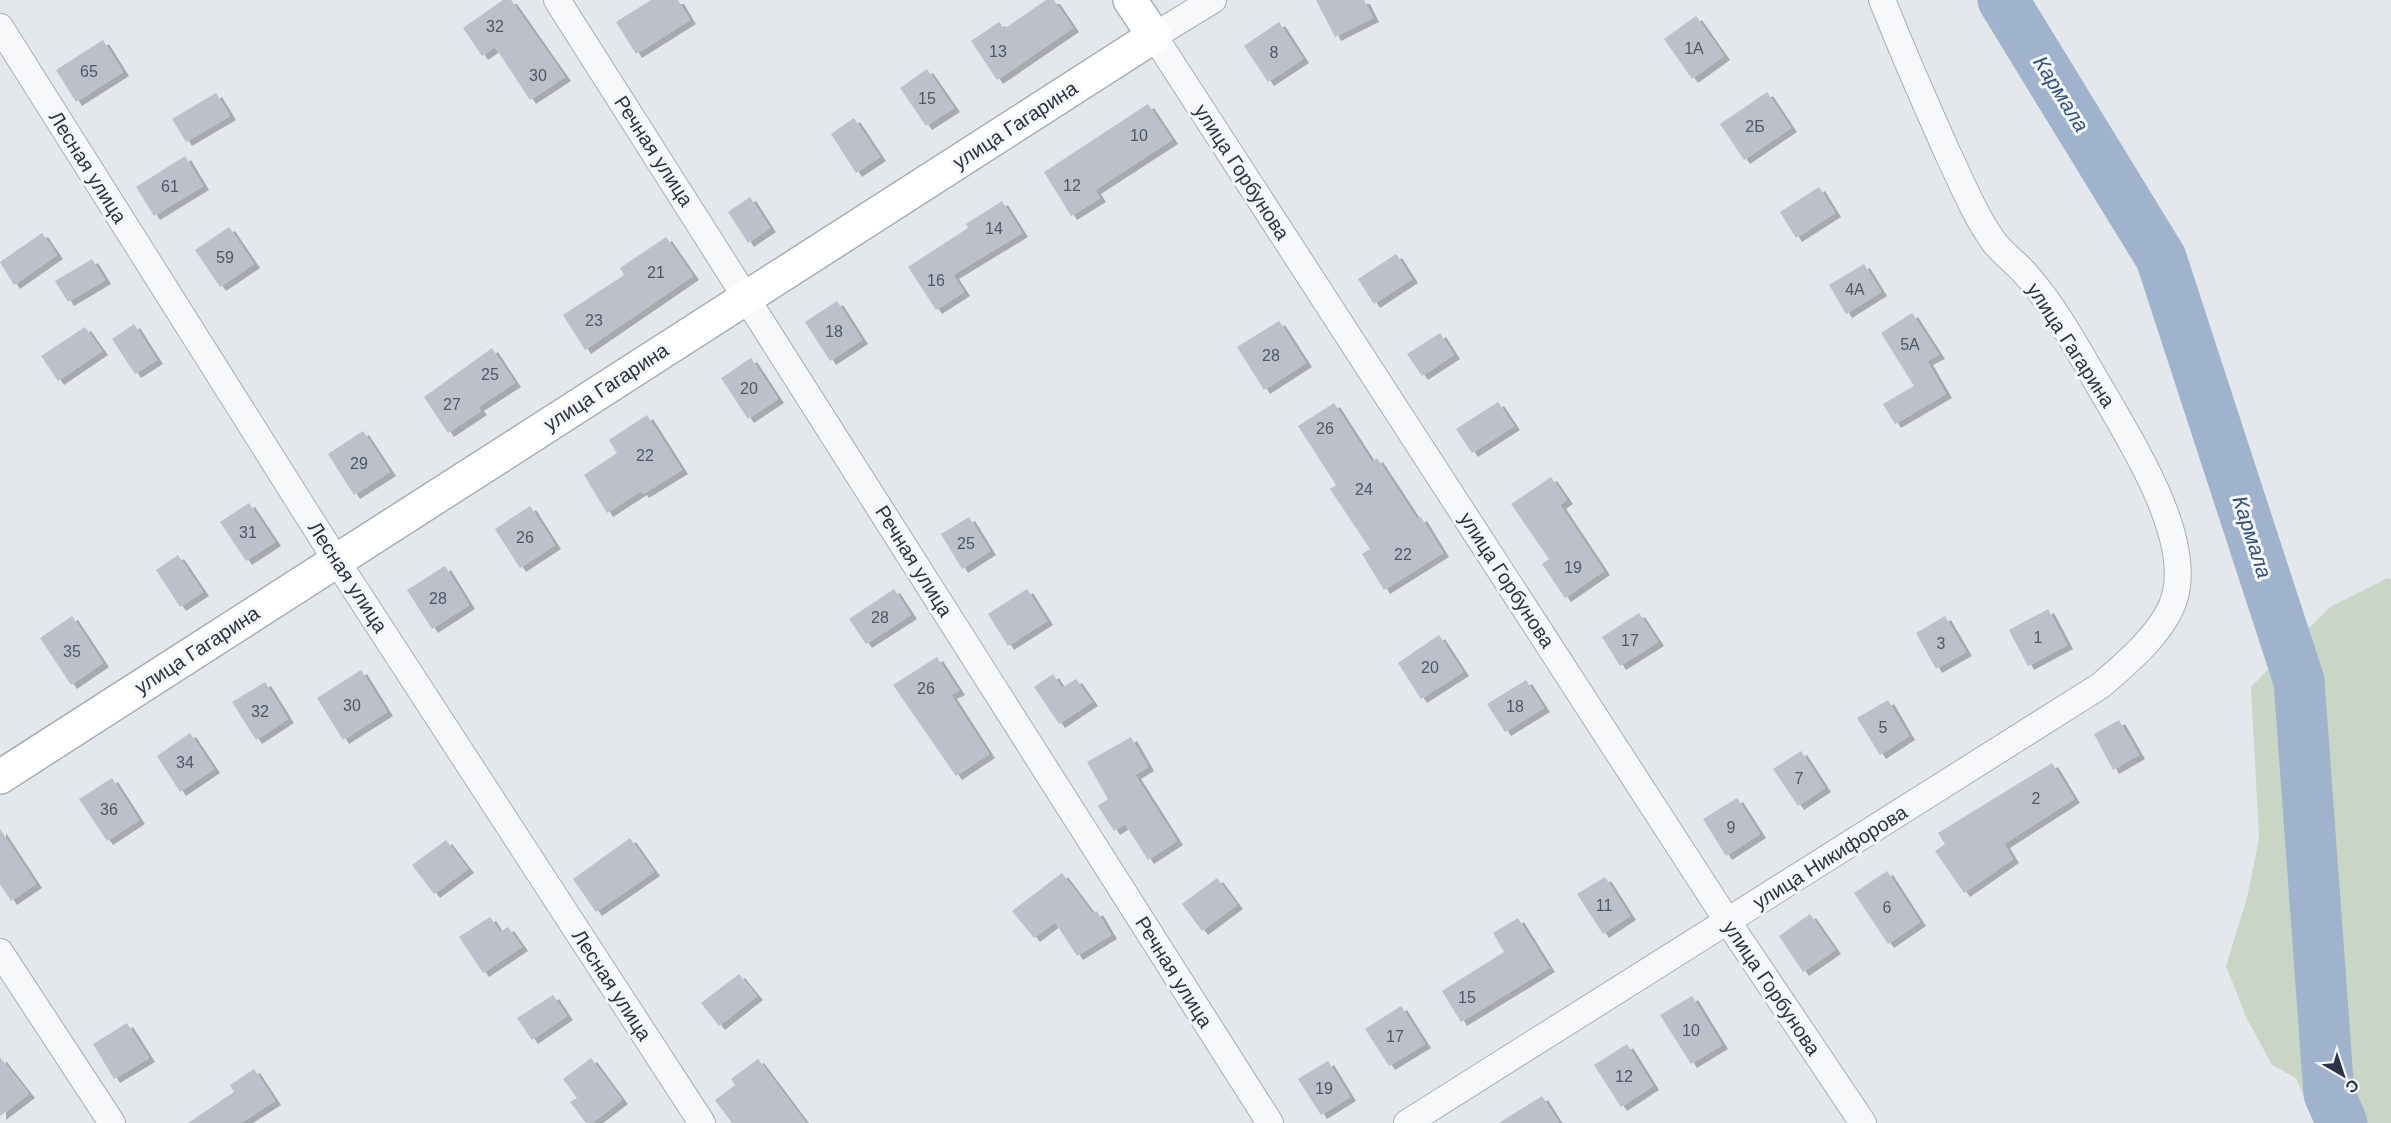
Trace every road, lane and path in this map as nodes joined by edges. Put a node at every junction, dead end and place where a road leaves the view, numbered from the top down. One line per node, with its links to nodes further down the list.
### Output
1 (557, 0): 7 (street, Речная улица)
2 (1130, 0): 6 (main road)
3 (1214, 0): 6 (street, улица Гагарина)
4 (1882, 0): 9 (street, улица Гагарина)
5 (0, 27): 8 (street, Лесная улица)
6 (1154, 36): 7 (main road, улица Гагарина); 11 (street, улица Горбунова)
7 (747, 297): 8 (main road, улица Гагарина); 15 (street, Речная улица)
8 (336, 561): 10 (main road, улица Гагарина); 14 (street, Лесная улица)
9 (2100, 686): 11 (street, улица Никифорова)
10 (0, 777)
11 (1728, 922): 16 (street, улица Никифорова); 17 (street, улица Горбунова)
12 (0, 952): 13 (street)
13 (112, 1123)
14 (702, 1123)
15 (1270, 1123)
16 (1407, 1123)
17 (1863, 1123)

